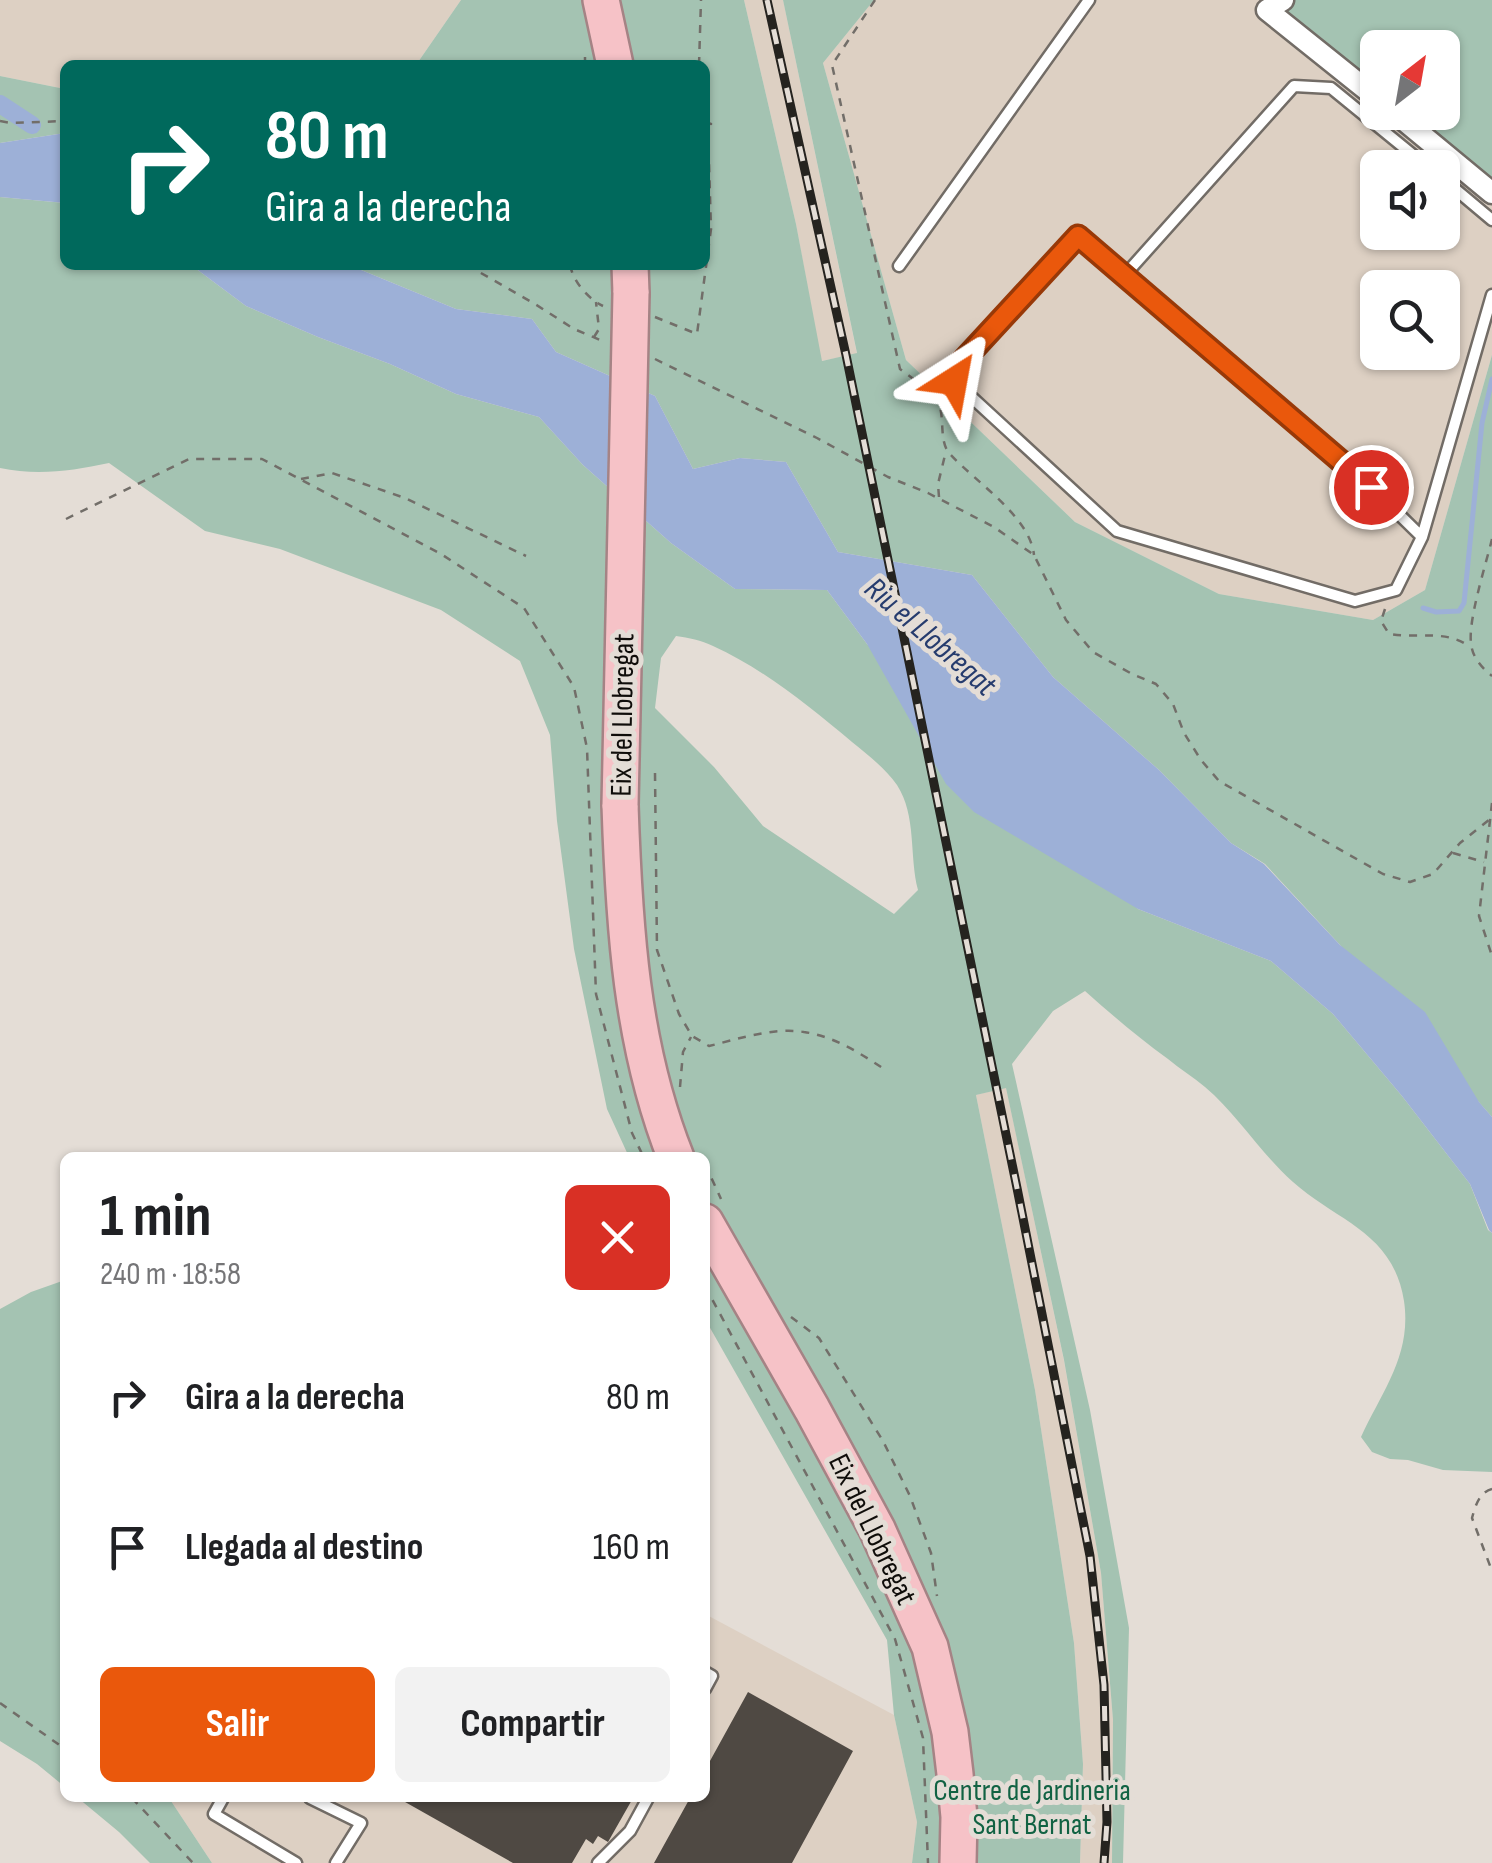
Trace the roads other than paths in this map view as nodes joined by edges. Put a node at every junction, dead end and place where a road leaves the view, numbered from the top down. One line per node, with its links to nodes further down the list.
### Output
1 (601, 0): 4 (highway)
2 (1089, 0): 13 (lane)
3 (1267, 3): 5 (street)
4 (614, 60)
5 (1360, 85)
6 (1410, 130): 8 (street)
7 (1419, 150): 14 (lane)
8 (1427, 150)
9 (1460, 176): 11 (street)
10 (1460, 193): 12 (lane)
11 (1492, 194)
12 (1492, 220)
13 (898, 266)
14 (1124, 276): 17 (lane); 17 (lane)
15 (628, 295): 18 (highway, Eix del Llobregat, bridge)
16 (1492, 296): 17 (lane)
17 (1422, 537)
18 (674, 1152)
19 (710, 1231): 26 (highway, Eix del Llobregat)
20 (221, 1802): 23 (lane)
21 (318, 1802): 24 (lane)
22 (646, 1802): 25 (lane)
23 (296, 1863)
24 (336, 1863)
25 (598, 1863)
26 (958, 1863)

